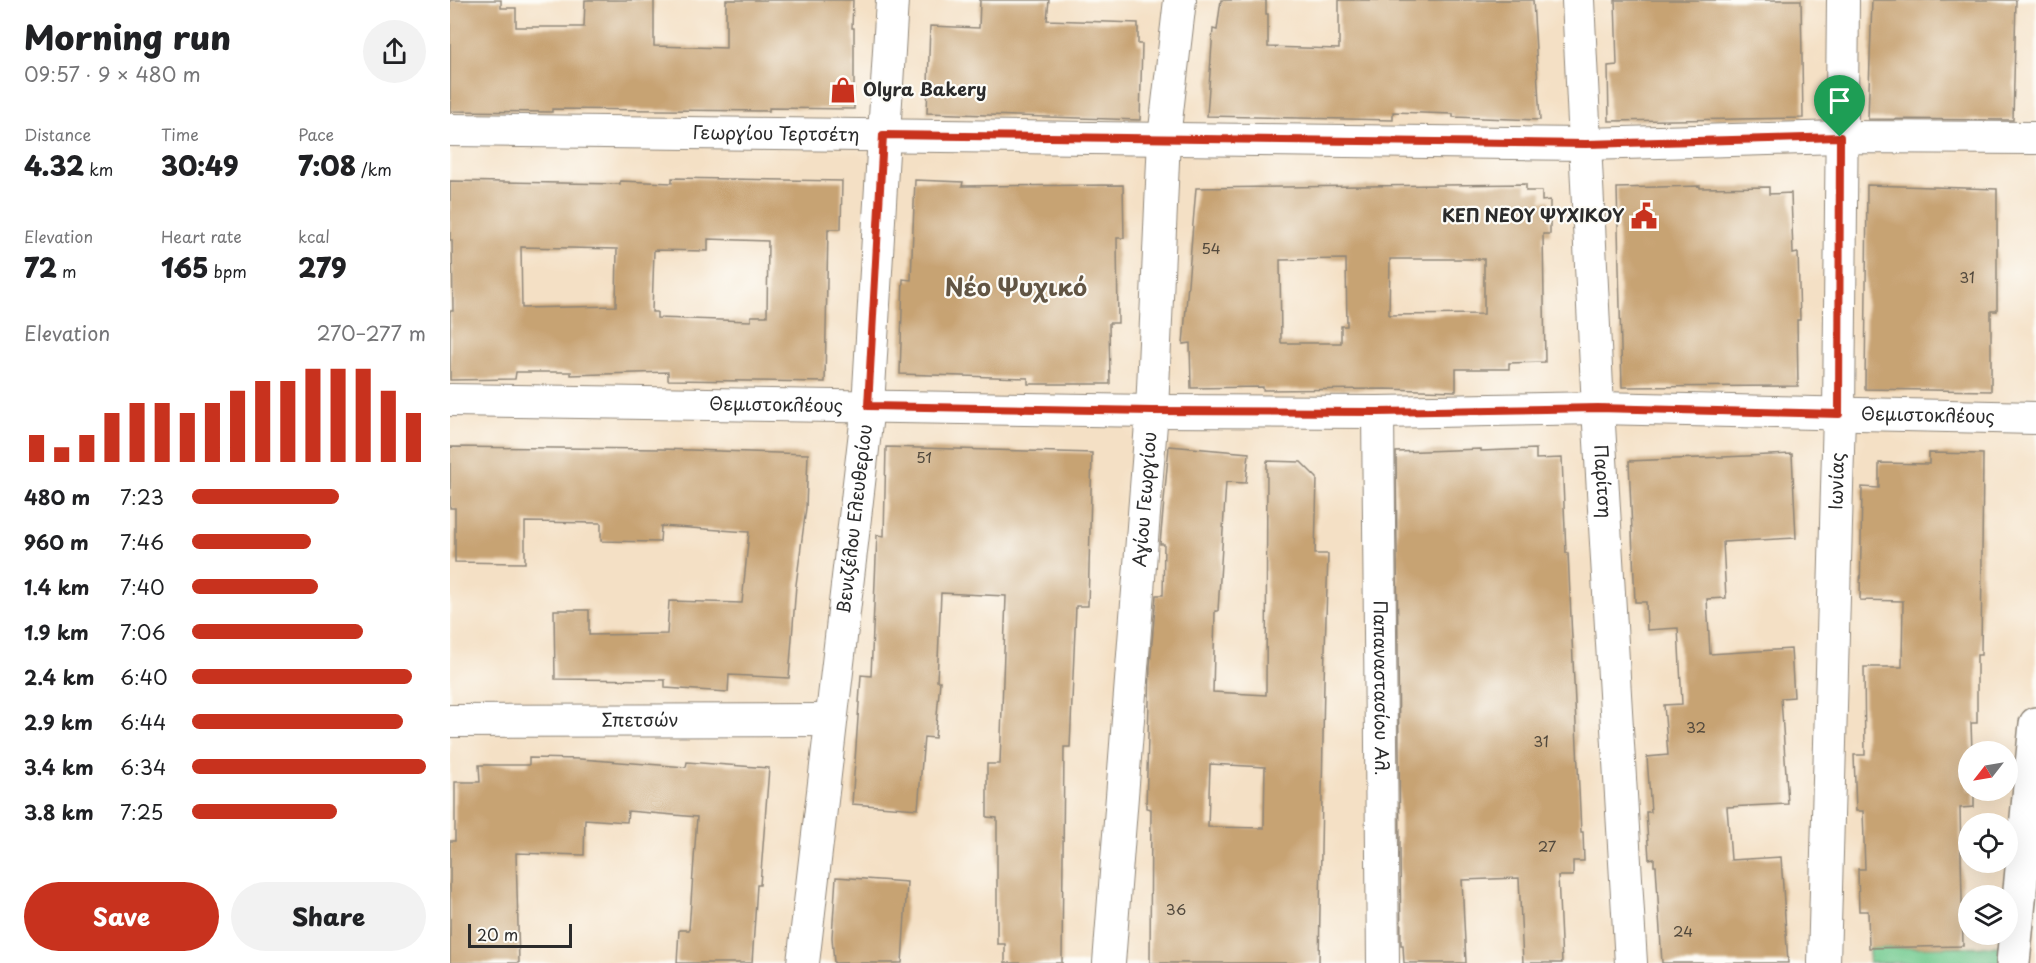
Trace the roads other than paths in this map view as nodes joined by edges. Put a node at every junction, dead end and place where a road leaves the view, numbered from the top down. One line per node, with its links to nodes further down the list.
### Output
1 (892, 0): 6 (street, Βενιζέλου Ελευθερίου)
2 (1180, 0): 8 (street, Αγίου Γεωργίου)
3 (1578, 0): 10 (street, Παρίτση)
4 (1843, 0): 7 (street, Ιωνίας)
5 (450, 130): 6 (street, Γεωργίου Τερτσέτη)
6 (883, 135): 8 (street, Γεωργίου Τερτσέτη); 12 (street, Βενιζέλου Ελευθερίου)
7 (1840, 137): 9 (street, Γεωργίου Τερτσέτη); 10 (street, Γεωργίου Τερτσέτη); 16 (street, Ιωνίας)
8 (1164, 138): 10 (street, Γεωργίου Τερτσέτη); 14 (street, Αγίου Γεωργίου)
9 (2036, 138)
10 (1586, 144): 13 (street, Παρίτση)
11 (450, 400): 12 (street, Θεμιστοκλέους)
12 (868, 406): 14 (street, Θεμιστοκλέους); 18 (street, Βενιζέλου Ελευθερίου)
13 (1598, 408): 15 (street, Θεμιστοκλέους); 16 (street, Θεμιστοκλέους); 24 (street, Παρίτση)
14 (1152, 411): 15 (street, Θεμιστοκλέους); 22 (street, Αγίου Γεωργίου)
15 (1378, 412): 23 (street, Παπαναστασίου Αλ.)
16 (1839, 414): 17 (street, Θεμιστοκλέους); 25 (street, Ιωνίας)
17 (2036, 418)
18 (830, 720): 19 (street, Σπετσών); 21 (street, Βενιζέλου Ελευθερίου)
19 (450, 721)
20 (2036, 723): 26 (street)
21 (803, 963)
22 (1109, 963)
23 (1383, 963)
24 (1631, 963)
25 (1824, 963)
26 (2013, 963)

